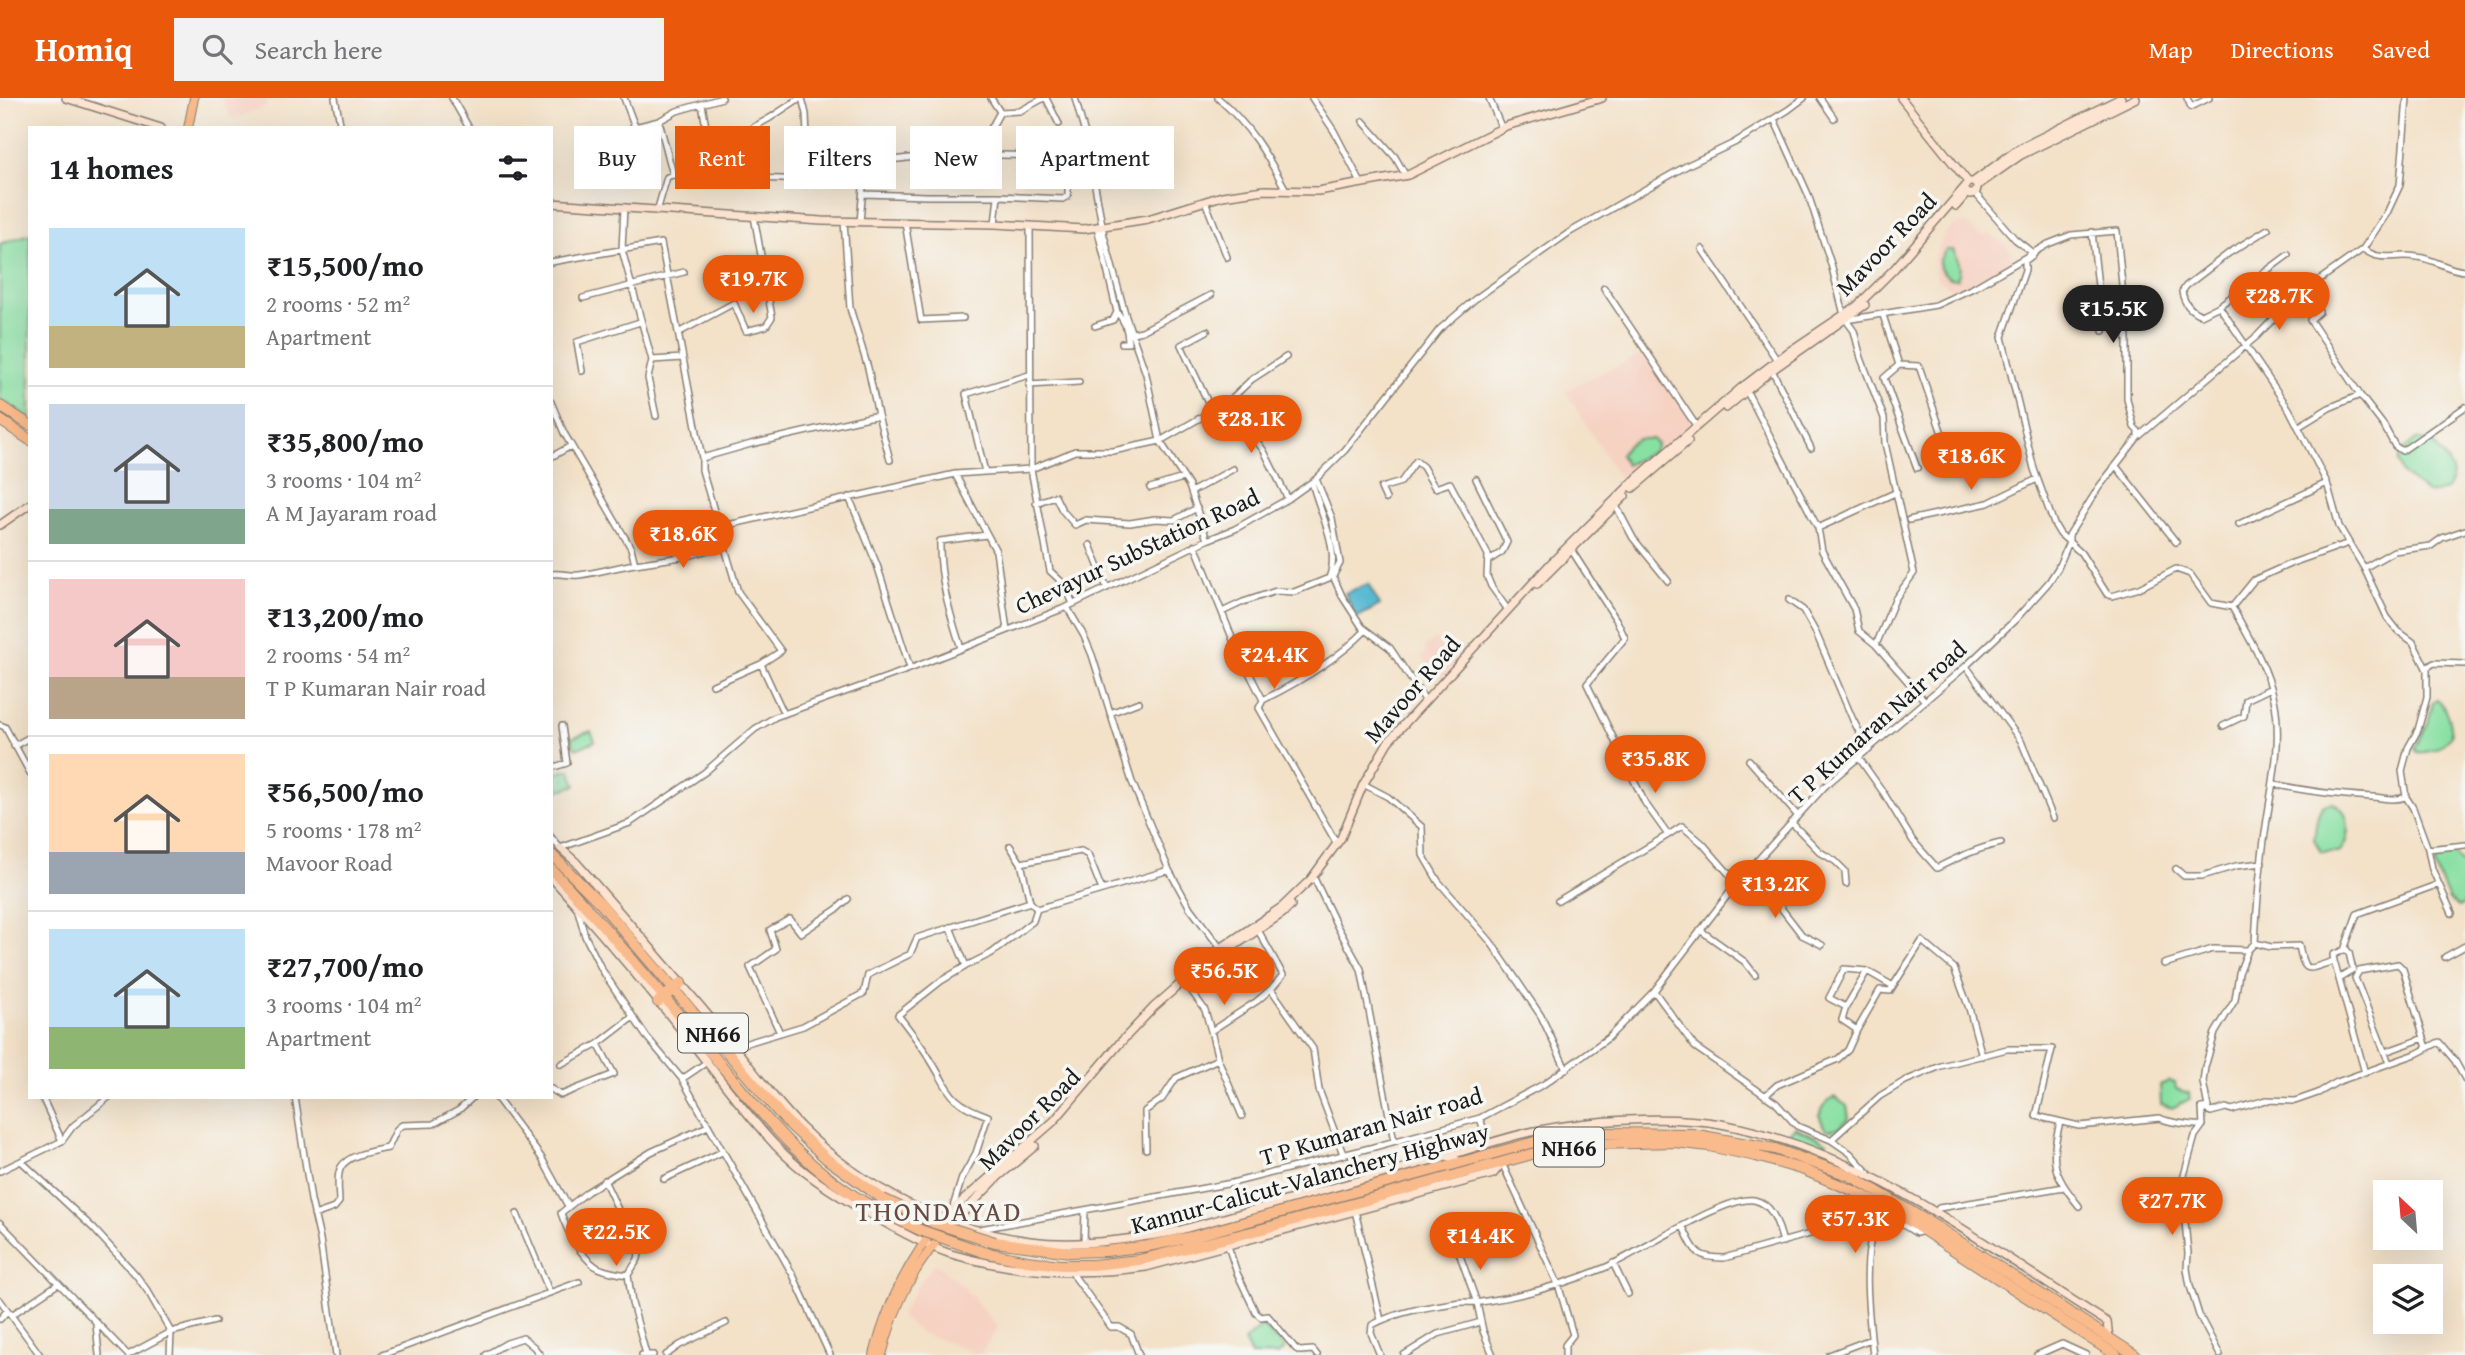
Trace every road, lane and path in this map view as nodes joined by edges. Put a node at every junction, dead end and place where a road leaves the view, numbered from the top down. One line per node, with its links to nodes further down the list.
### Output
1 (66, 98): 34 (main road)
2 (194, 98): 35 (main road)
3 (334, 98): 36 (street)
4 (453, 98): 26 (street)
5 (464, 98): 26 (street)
6 (624, 98): 38 (street)
7 (722, 98): 25 (street)
8 (801, 98): 41 (street); 42 (street)
9 (991, 98): 28 (street)
10 (1045, 98): 28 (street); 33 (street)
11 (1075, 98): 64 (street)
12 (1218, 98): 27 (street)
13 (1233, 98): 27 (street)
14 (1312, 98): 48 (street)
15 (1489, 98): 44 (street)
16 (1602, 98): 44 (main road)
17 (1804, 98): 30 (street, Chevayur SubStation Road)
18 (1820, 98): 29 (street)
19 (1901, 98): 49 (main road)
20 (2121, 98): 49 (main road)
21 (2136, 98): 49 (main road)
22 (2187, 98): 23 (street)
23 (2209, 98)
24 (2407, 98): 68 (street)
25 (702, 104): 31 (street); 40 (street)
26 (457, 105): 37 (street)
27 (1226, 105): 51 (street)
28 (1000, 112): 43 (street)
29 (1834, 118)
30 (1774, 119): 85 (street); 136 (street, Chevayur SubStation Road)
31 (659, 121): 39 (street); 46 (street)
32 (1363, 121): 47 (street)
33 (1059, 124)
34 (155, 126)
35 (188, 126)
36 (341, 126)
37 (468, 126)
38 (635, 126)
39 (639, 126)
40 (706, 126)
41 (754, 126)
42 (807, 126)
43 (992, 126)
44 (1502, 129): 47 (main road)
45 (1002, 155): 53 (street)
46 (673, 175): 57 (street)
47 (1406, 176): 48 (main road)
48 (1361, 183): 51 (main road)
49 (1971, 188): 70 (street); 85 (main road, Mavoor Road)
50 (864, 189): 52 (street)
51 (1286, 190): 54 (main road)
52 (864, 194): 53 (street); 60 (street)
53 (998, 196): 62 (street)
54 (1205, 201): 64 (main road); 72 (street)
55 (553, 203): 56 (main road)
56 (624, 206): 57 (main road); 69 (street)
57 (658, 208): 58 (main road)
58 (754, 216): 59 (main road); 91 (street)
59 (844, 221): 60 (main road); 112 (street)
60 (860, 222): 61 (main road)
61 (905, 222): 62 (main road); 86 (street)
62 (995, 224): 63 (main road)
63 (1030, 226): 64 (main road); 102 (street)
64 (1100, 226): 83 (street); 92 (street)
65 (2268, 229): 82 (street)
66 (2092, 232): 70 (street); 90 (street); 118 (street)
67 (1702, 249): 98 (street)
68 (2363, 249): 74 (street); 79 (street, T P Kumaran Nair road)
69 (622, 250): 73 (street); 76 (street); 77 (street)
70 (2034, 254): 84 (street); 135 (street)
71 (2288, 255): 82 (street)
72 (1227, 257)
73 (553, 262)
74 (2465, 271)
75 (684, 272): 76 (street)
76 (667, 277): 77 (street); 91 (street)
77 (631, 285): 81 (street); 87 (street)
78 (1604, 288): 116 (street)
79 (2305, 290): 94 (street, T P Kumaran Nair road); 106 (street)
80 (1212, 295): 92 (street)
81 (583, 298)
82 (2219, 306): 94 (street)
83 (1117, 312): 88 (street); 93 (street)
84 (1883, 314): 85 (street); 99 (street)
85 (1845, 317): 98 (main road, Mavoor Road); 101 (main road, Mavoor Road); 140 (street)
86 (963, 318)
87 (640, 321): 97 (street); 100 (street)
88 (1095, 326)
89 (1207, 331): 111 (street)
90 (2104, 331)
91 (678, 333): 95 (street)
92 (1132, 334): 120 (street)
93 (1122, 343)
94 (2245, 346): 117 (street); 118 (street, T P Kumaran Nair road)
95 (683, 358): 97 (street); 124 (street)
96 (1286, 358): 107 (street)
97 (652, 360): 113 (street)
98 (1777, 360): 116 (main road, Mavoor Road)
99 (1899, 365): 126 (street); 129 (street)
100 (582, 370)
101 (1772, 370): 105 (main road, Mavoor Road); 122 (street)
102 (1029, 374): 104 (street); 131 (street)
103 (1079, 382): 104 (street)
104 (1030, 385): 130 (street)
105 (1746, 390): 146 (main road, Mavoor Road); 152 (street)
106 (2360, 395): 110 (street); 117 (street)
107 (1228, 401): 111 (street); 142 (street)
108 (0, 406): 115 (highway)
109 (553, 407): 121 (street)
110 (2465, 407)
111 (1212, 411): 120 (street)
112 (878, 415): 124 (street); 125 (street)
113 (656, 416)
114 (0, 420): 119 (highway)
115 (28, 424)
116 (1698, 427): 172 (main road, Mavoor Road)
117 (2298, 427): 137 (street)
118 (2138, 437): 127 (street, T P Kumaran Nair road)
119 (28, 439)
120 (1160, 441): 130 (street); 133 (street)
121 (571, 446): 123 (street); 164 (street)
122 (1811, 448)
123 (553, 456)
124 (702, 458): 151 (street)
125 (890, 460)
126 (1951, 460)
127 (2116, 466): 156 (street, T P Kumaran Nair road); 157 (street)
128 (1233, 468): 139 (street)
129 (1917, 468)
130 (1031, 469): 131 (street); 144 (street)
131 (985, 472): 132 (street)
132 (955, 474): 141 (street); 154 (street)
133 (1183, 478): 138 (street); 139 (street)
134 (1476, 479): 163 (street)
135 (2037, 479): 148 (street); 156 (street)
136 (1314, 481): 142 (street, Chevayur SubStation Road); 173 (street); 175 (street)
137 (2327, 482): 149 (street); 158 (street)
138 (1150, 488)
139 (1191, 492): 147 (street)
140 (1897, 492): 152 (street); 176 (street)
141 (849, 498): 151 (street); 181 (street)
142 (1287, 499): 155 (street, Chevayur SubStation Road)
143 (1385, 499): 163 (street)
144 (1036, 503): 147 (street); 170 (street)
145 (28, 505): 150 (main road)
146 (1616, 506): 162 (main road, Mavoor Road); 167 (street)
147 (1197, 508): 155 (street)
148 (1909, 520)
149 (2239, 524)
150 (0, 525)
151 (719, 527): 159 (street)
152 (1818, 528): 176 (street)
153 (2465, 530): 165 (street)
154 (987, 535): 174 (street); 177 (street)
155 (1207, 540): 161 (street, Chevayur SubStation Road)
156 (2069, 542): 171 (street); 180 (street, T P Kumaran Nair road)
157 (2176, 542)
158 (2349, 543): 165 (street); 171 (street)
159 (725, 545): 164 (street); 178 (street)
160 (1090, 545): 168 (street)
161 (1195, 545): 168 (street, Chevayur SubStation Road); 173 (street)
162 (1572, 551): 202 (main road, Mavoor Road); 207 (street)
163 (1488, 561): 172 (street)
164 (635, 564): 166 (street)
165 (2364, 568): 182 (street)
166 (553, 574)
167 (1668, 581)
168 (1107, 588): 170 (street, Chevayur SubStation Road)
169 (1789, 600): 196 (street)
170 (1070, 606): 174 (street, Chevayur SubStation Road); 189 (street)
171 (2232, 607): 184 (street)
172 (1507, 610): 186 (main road, Mavoor Road)
173 (1222, 612): 185 (street)
174 (1007, 630): 177 (street, Chevayur SubStation Road)
175 (1366, 630): 185 (street); 186 (street)
176 (1876, 645): 187 (street)
177 (961, 649): 181 (street, Chevayur SubStation Road)
178 (761, 664): 183 (street); 190 (street)
179 (2465, 664): 182 (street)
180 (1966, 666): 187 (street, T P Kumaran Nair road); 205 (street)
181 (910, 668): 190 (street, Chevayur SubStation Road)
182 (2426, 668): 203 (street)
183 (713, 685)
184 (2271, 688): 193 (street); 201 (street)
185 (1263, 700): 209 (street)
186 (1425, 700): 209 (main road, Mavoor Road)
187 (1925, 701): 196 (street, T P Kumaran Nair road)
188 (1139, 702): 189 (street)
189 (1110, 713): 218 (street)
190 (784, 714): 213 (street, Chevayur SubStation Road)
191 (0, 725): 195 (street)
192 (562, 726): 199 (street)
193 (2223, 726)
194 (28, 738): 195 (street)
195 (14, 746): 200 (street)
196 (1869, 750): 197 (street, T P Kumaran Nair road)
197 (1859, 758): 204 (street, T P Kumaran Nair road); 208 (street)
198 (1749, 760): 204 (street)
199 (553, 767)
200 (28, 770)
201 (2274, 784): 203 (street); 215 (street)
202 (1367, 786): 220 (main road, Mavoor Road); 269 (street)
203 (2406, 797): 212 (street)
204 (1797, 815): 206 (street, T P Kumaran Nair road)
205 (2053, 818)
206 (1791, 822): 216 (street, T P Kumaran Nair road); 223 (street)
207 (1668, 835): 222 (street); 227 (street)
208 (2001, 843)
209 (1337, 844): 220 (main road, Mavoor Road)
210 (2465, 845): 212 (street)
211 (1010, 846): 214 (street)
212 (2428, 849): 224 (street)
213 (556, 851): 249 (highway, Kannur-Calicut-Valanchery Highway / NH66)
214 (1021, 863): 225 (street); 228 (street)
215 (2262, 863): 217 (street); 235 (street)
216 (1750, 868): 222 (street, T P Kumaran Nair road); 236 (street)
217 (2176, 869)
218 (1169, 870): 225 (street); 240 (street)
219 (553, 871): 253 (highway, Kannur-Calicut-Valanchery Highway / NH66)
220 (1315, 877): 233 (main road, Mavoor Road); 240 (main road, Mavoor Road); 288 (street)
221 (553, 879): 229 (main road)
222 (1737, 883): 234 (street, T P Kumaran Nair road)
223 (1846, 884)
224 (2439, 884): 231 (street); 239 (street)
225 (1102, 890): 230 (street)
226 (848, 899): 258 (street)
227 (1558, 901)
228 (1030, 902): 230 (street); 232 (street)
229 (577, 906): 253 (main road); 255 (street)
230 (1037, 909): 244 (street)
231 (2452, 912)
232 (950, 927): 244 (street); 258 (street)
233 (1258, 930): 240 (main road, Mavoor Road); 251 (street)
234 (1700, 930): 246 (street); 252 (street, T P Kumaran Nair road)
235 (2255, 943): 238 (street); 242 (street)
236 (1822, 945)
237 (2465, 946): 241 (street)
238 (2248, 950): 243 (street); 280 (street)
239 (2344, 950): 242 (street); 247 (street)
240 (1222, 951): 248 (main road, Mavoor Road); 305 (main road, Mavoor Road)
241 (2445, 957)
242 (2334, 961): 247 (street)
243 (2164, 964)
244 (966, 966): 305 (street)
245 (1867, 971): 250 (street); 254 (street); 254 (street)
246 (1755, 975)
247 (2340, 978): 270 (street)
248 (1187, 985): 257 (street); 304 (main road, Mavoor Road)
249 (678, 986): 253 (highway); 261 (main road); 295 (highway, Kannur-Calicut-Valanchery Highway / NH66, bridge)
250 (1893, 986): 256 (street); 264 (street)
251 (1271, 989): 257 (street); 292 (street)
252 (1654, 990): 269 (street, T P Kumaran Nair road); 274 (street)
253 (661, 999): 266 (main road); 296 (highway, Kannur-Calicut-Valanchery Highway / NH66, bridge)
254 (1846, 1007): 256 (street)
255 (633, 1017): 260 (street); 271 (street)
256 (1857, 1030): 274 (street)
257 (1211, 1031): 265 (street)
258 (780, 1033): 261 (street)
259 (2424, 1038): 262 (street); 263 (street); 263 (street)
260 (598, 1044): 268 (street); 273 (street)
261 (734, 1048): 311 (main road)
262 (2427, 1048): 267 (street); 272 (street)
263 (2385, 1052): 267 (street)
264 (1982, 1056): 283 (street); 286 (street)
265 (1218, 1059): 281 (street); 290 (street)
266 (707, 1062): 271 (street); 321 (main road)
267 (2389, 1063): 270 (street)
268 (561, 1064)
269 (1566, 1069): 282 (street, T P Kumaran Nair road)
270 (2365, 1073): 280 (street)
271 (682, 1079): 285 (street)
272 (2465, 1079)
273 (553, 1090)
274 (1765, 1096): 286 (street)
275 (44, 1099): 287 (street)
276 (107, 1099): 287 (street)
277 (295, 1099): 310 (street)
278 (471, 1099): 310 (street)
279 (498, 1099): 302 (street)
280 (2202, 1108): 284 (street)
281 (1242, 1116)
282 (1480, 1118): 288 (street, T P Kumaran Nair road); 289 (street)
283 (2060, 1122): 284 (street); 301 (street)
284 (2203, 1125): 370 (street)
285 (708, 1126): 291 (street); 300 (street)
286 (1831, 1140): 298 (street)
287 (62, 1141): 294 (street)
288 (1394, 1141): 292 (street, T P Kumaran Nair road)
289 (1488, 1144): 293 (main road); 298 (main road)
290 (1146, 1149)
291 (722, 1152): 299 (street); 355 (street)
292 (1343, 1154): 306 (street, T P Kumaran Nair road)
293 (1447, 1156): 295 (main road); 319 (main road)
294 (22, 1161): 297 (street); 341 (street)
295 (1461, 1162): 343 (highway, Kannur-Calicut-Valanchery Highway / NH66)
296 (1502, 1163): 318 (highway, Kannur-Calicut-Valanchery Highway / NH66); 322 (main road); 329 (street)
297 (0, 1171)
298 (1872, 1176): 307 (main road)
299 (664, 1179)
300 (604, 1180): 302 (street); 326 (street)
301 (2064, 1187): 303 (street); 307 (street)
302 (568, 1206): 326 (street)
303 (2079, 1206)
304 (968, 1208): 312 (main road, Mavoor Road); 315 (main road)
305 (953, 1210): 311 (main road, Mavoor Road)
306 (1085, 1210): 317 (street, T P Kumaran Nair road); 319 (street)
307 (1936, 1213): 343 (main road)
308 (517, 1214): 330 (street)
309 (1356, 1215): 336 (street)
310 (314, 1216): 348 (street)
311 (943, 1218): 312 (main road); 321 (main road, Mavoor Road)
312 (954, 1222): 315 (main road); 321 (main road, Mavoor Road)
313 (1876, 1222): 318 (street); 320 (street); 342 (street)
314 (0, 1223): 328 (street)
315 (966, 1227): 317 (main road)
316 (1683, 1227): 320 (street); 320 (street); 324 (street)
317 (975, 1230): 319 (main road)
318 (1924, 1231): 368 (highway, Kannur-Calicut-Valanchery Highway / NH66)
319 (1084, 1242)
320 (1783, 1242)
321 (927, 1244): 325 (main road); 356 (main road, Mavoor Road); 357 (main road, Mavoor Road)
322 (1228, 1246): 325 (main road); 359 (street)
323 (1458, 1250): 333 (street)
324 (1613, 1263): 329 (street); 331 (street)
325 (1072, 1273): 358 (street)
326 (628, 1275): 352 (street)
327 (579, 1282): 330 (street)
328 (58, 1284): 334 (street); 340 (street)
329 (1558, 1284): 333 (street); 363 (street)
330 (550, 1293): 349 (street)
331 (1628, 1294)
332 (0, 1300): 334 (street)
333 (1477, 1303): 336 (street); 338 (street)
334 (7, 1311): 335 (street); 344 (street)
335 (0, 1319)
336 (1381, 1320): 360 (street)
337 (215, 1321): 341 (street)
338 (1481, 1322): 361 (street); 362 (street)
339 (726, 1323): 354 (street)
340 (96, 1324): 345 (street); 346 (street)
341 (172, 1332): 346 (street); 347 (street)
342 (1871, 1339): 364 (street); 365 (street)
343 (2109, 1339): 369 (highway, Kannur-Calicut-Valanchery Highway / NH66)
344 (40, 1355)
345 (99, 1355)
346 (128, 1355)
347 (170, 1355)
348 (336, 1355)
349 (382, 1355)
350 (486, 1355): 351 (street)
351 (540, 1355)
352 (644, 1355): 353 (street)
353 (653, 1355)
354 (666, 1355)
355 (830, 1355)
356 (874, 1355)
357 (882, 1355)
358 (1139, 1355)
359 (1317, 1355)
360 (1380, 1355)
361 (1404, 1355)
362 (1493, 1355)
363 (1565, 1355)
364 (1829, 1355)
365 (1872, 1355)
366 (2037, 1355): 367 (street)
367 (2086, 1355)
368 (2115, 1355)
369 (2135, 1355)
370 (2220, 1355)

